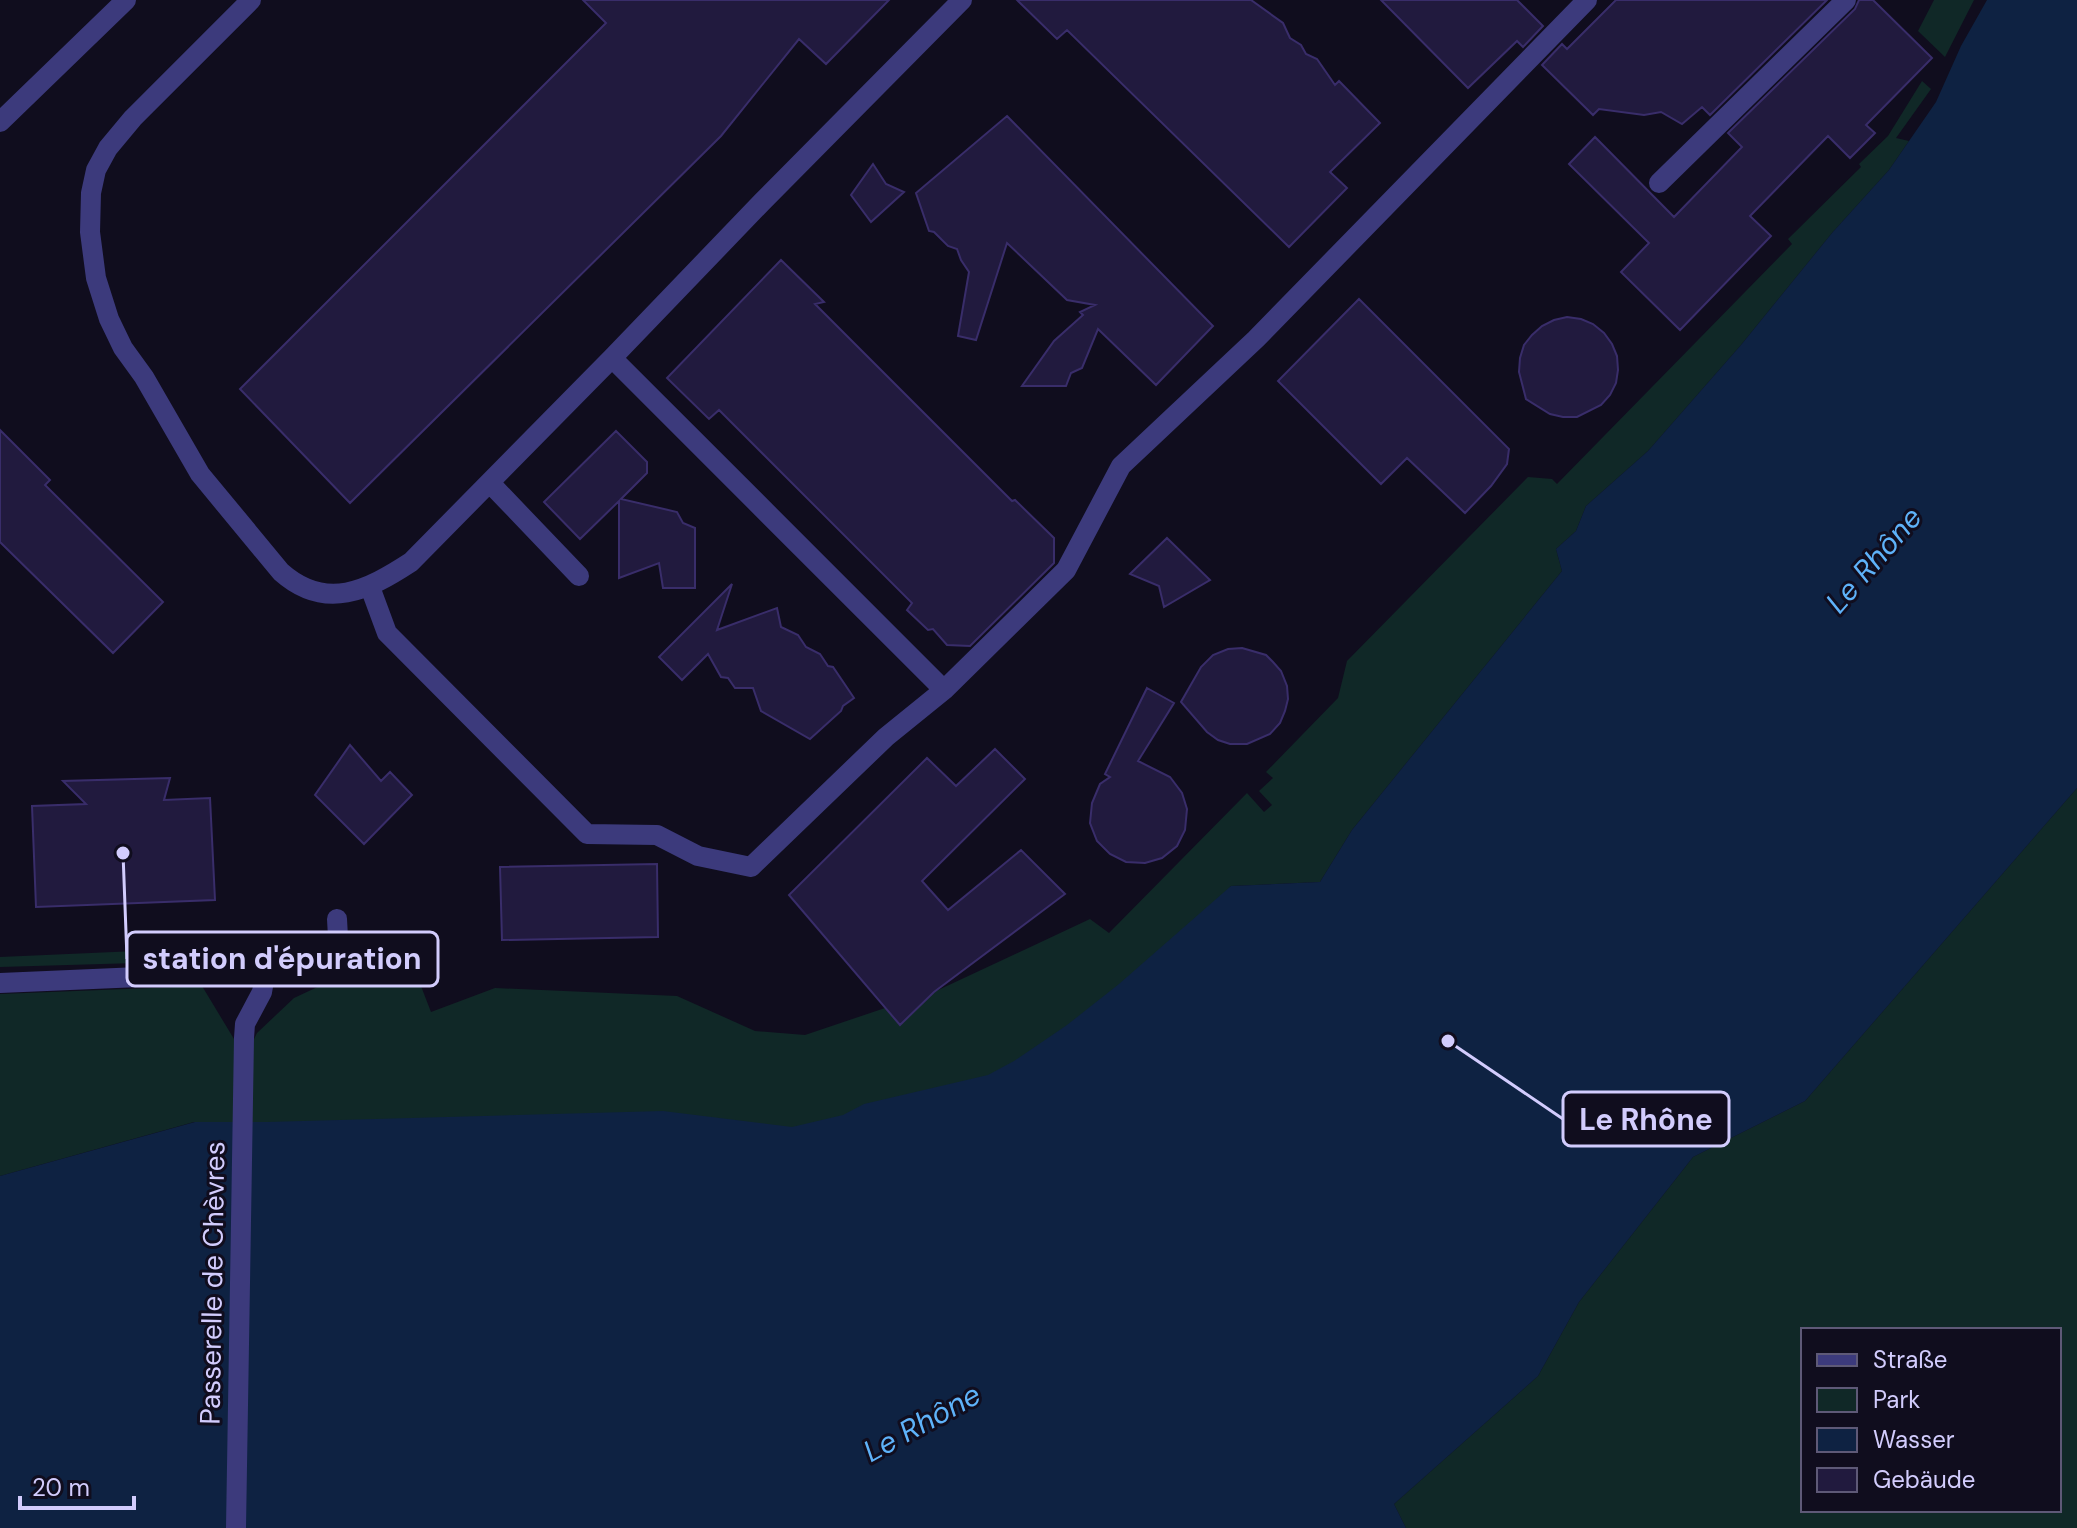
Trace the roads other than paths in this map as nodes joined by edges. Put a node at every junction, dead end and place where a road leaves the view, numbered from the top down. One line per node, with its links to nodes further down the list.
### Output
1 (126, 0): 6 (street)
2 (251, 0): 11 (street)
3 (962, 0): 8 (street)
4 (1587, 0): 12 (street)
5 (1846, 0): 7 (street)
6 (0, 122)
7 (1659, 183)
8 (612, 358): 9 (street); 12 (street)
9 (490, 483): 10 (street); 11 (street)
10 (579, 576)
11 (370, 587): 12 (street)
12 (944, 690)
13 (337, 919): 14 (street)
14 (265, 974): 15 (street); 16 (street, Passerelle de Chèvres)
15 (0, 983)
16 (236, 1528)

